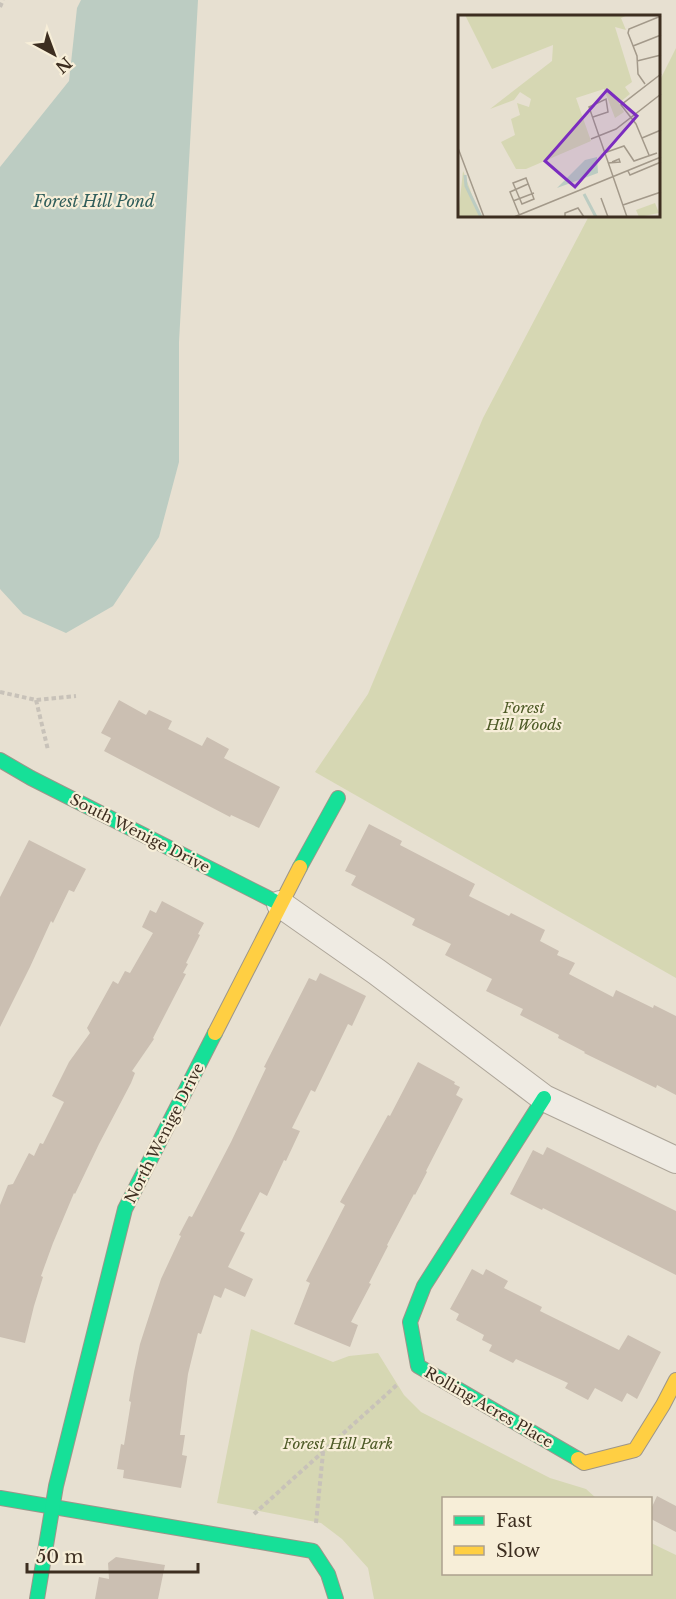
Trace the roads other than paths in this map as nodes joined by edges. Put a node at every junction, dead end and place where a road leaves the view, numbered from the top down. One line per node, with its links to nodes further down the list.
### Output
1 (2, 766): 3 (street, South Wenige Drive)
2 (338, 798): 3 (street, North Wenige Drive)
3 (280, 904): 4 (street); 8 (street, North Wenige Drive)
4 (544, 1098): 5 (street); 6 (street, Rolling Acres Place)
5 (676, 1160)
6 (676, 1380)
7 (0, 1498): 8 (street)
8 (53, 1508): 9 (street, North Wenige Drive); 10 (street)
9 (38, 1599)
10 (336, 1599)

